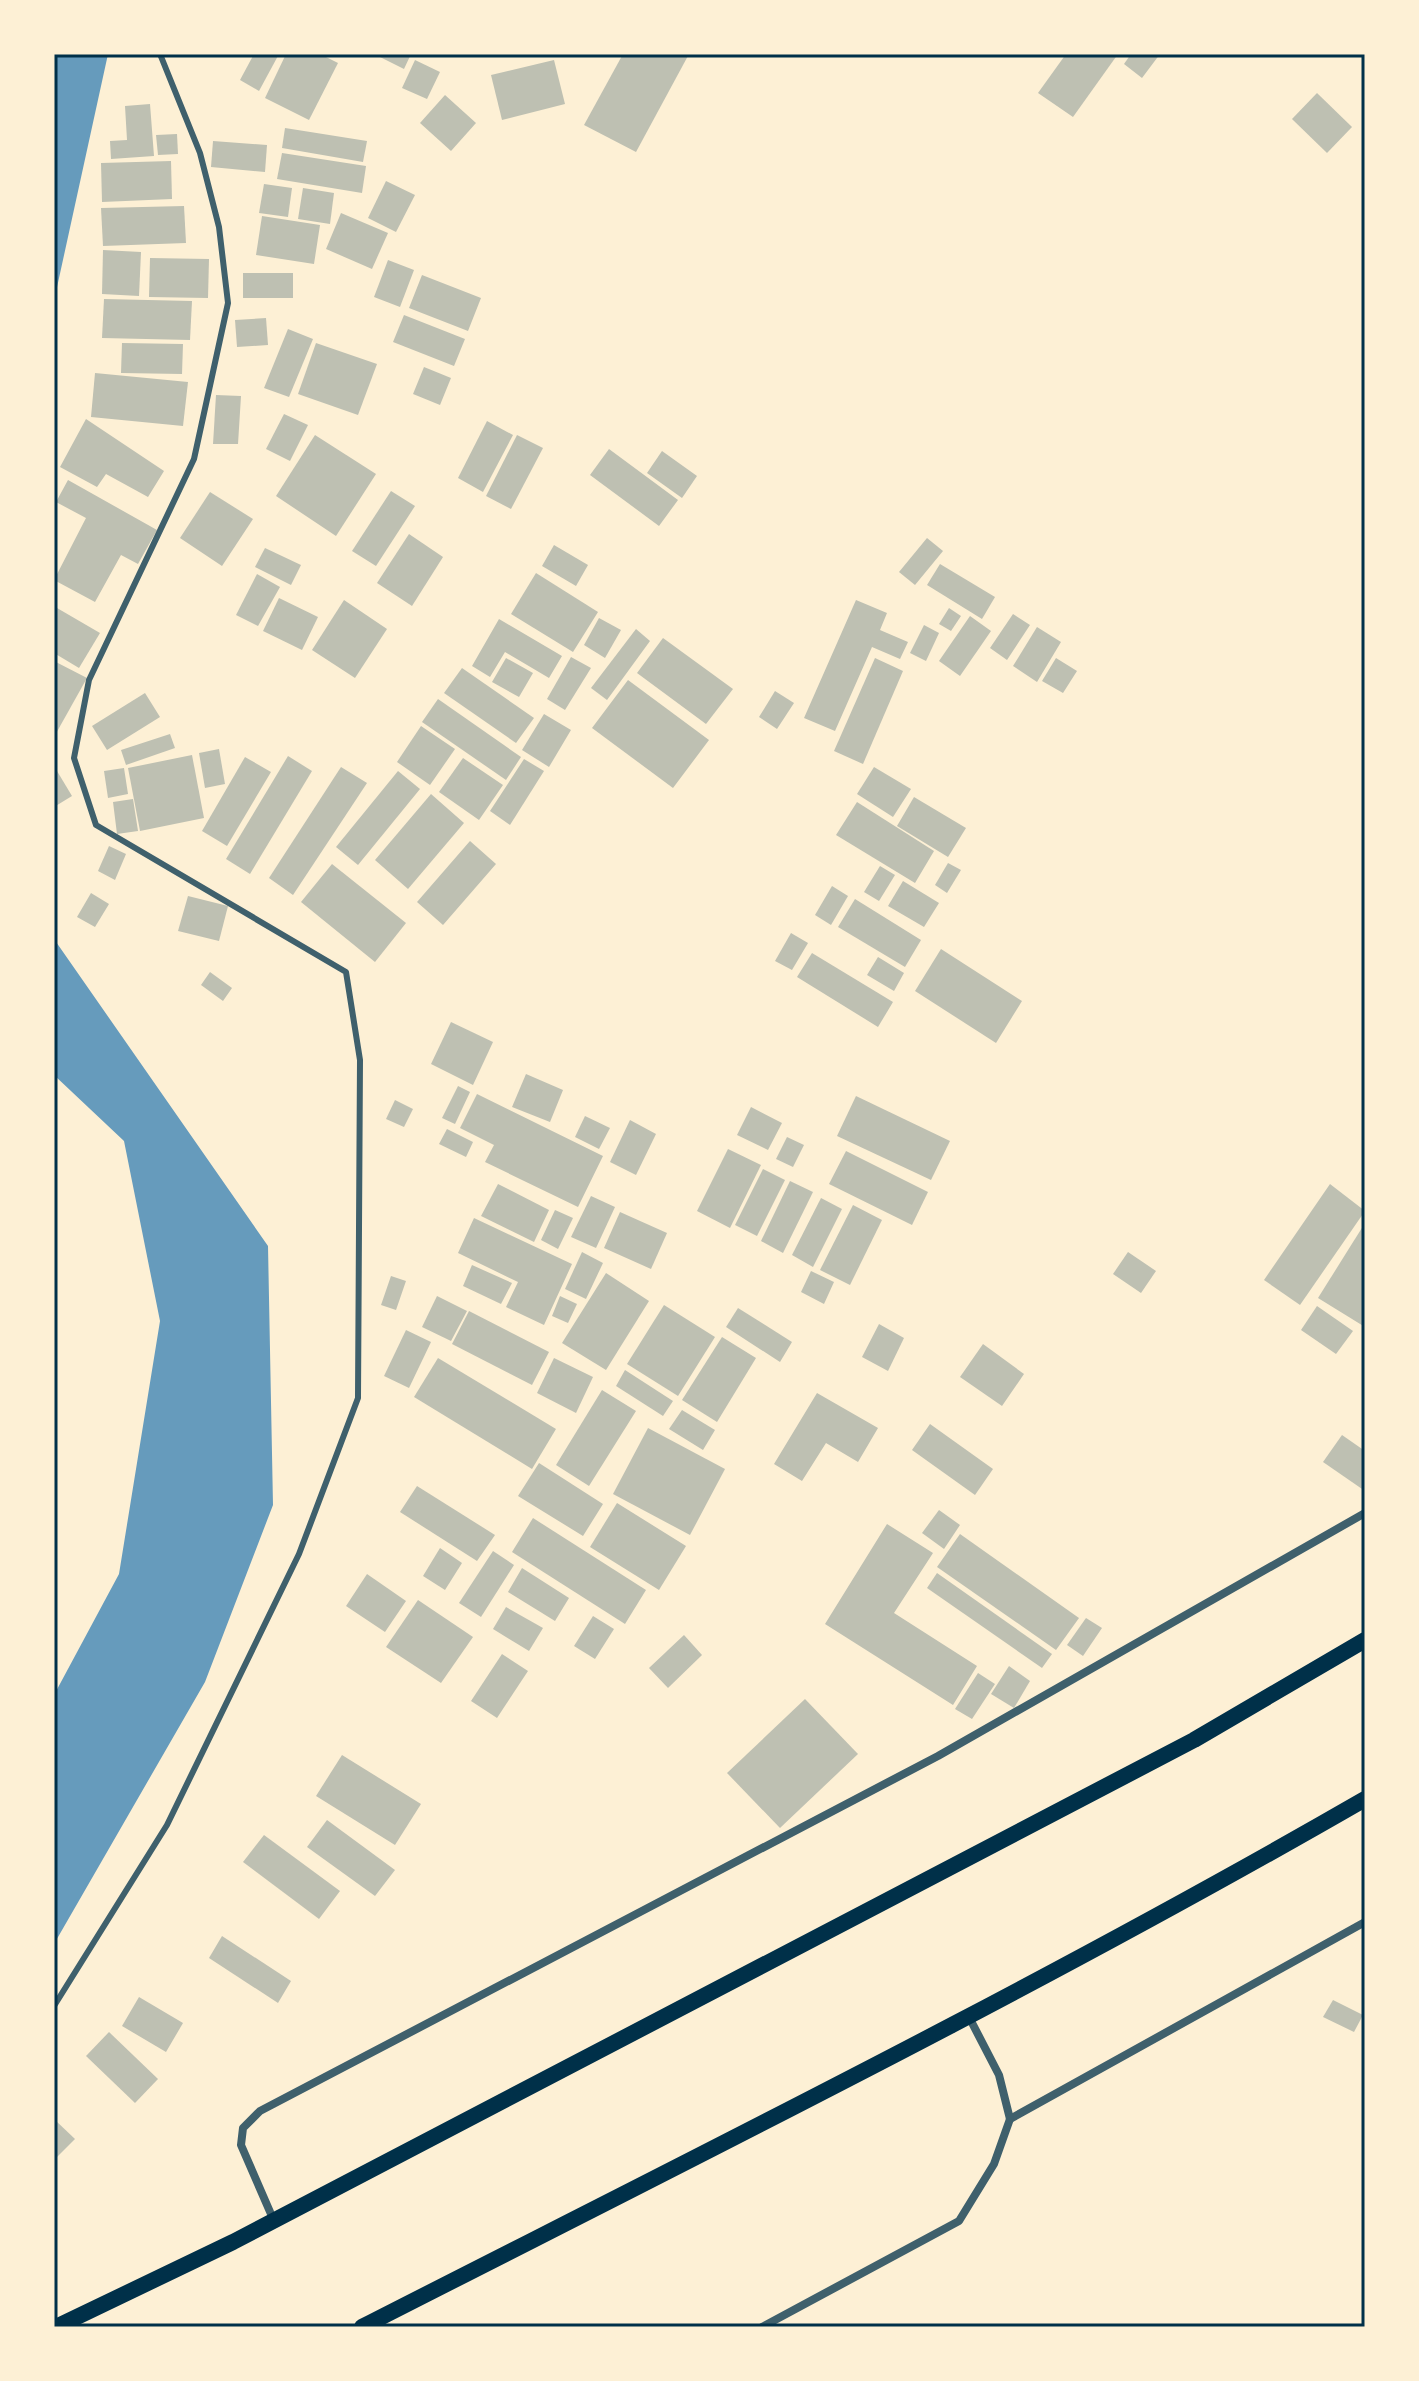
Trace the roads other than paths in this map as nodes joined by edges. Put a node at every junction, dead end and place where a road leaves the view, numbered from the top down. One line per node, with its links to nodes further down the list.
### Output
1 (160, 54): 6 (lane)
2 (1365, 1513): 9 (street)
3 (1365, 1640): 9 (main road)
4 (1365, 1799): 7 (main road)
5 (1365, 1922): 8 (street)
6 (54, 2006)
7 (969, 2017): 8 (street); 11 (main road)
8 (1010, 2119): 12 (street)
9 (274, 2221): 10 (main road)
10 (56, 2327)
11 (362, 2327)
12 (762, 2327)

